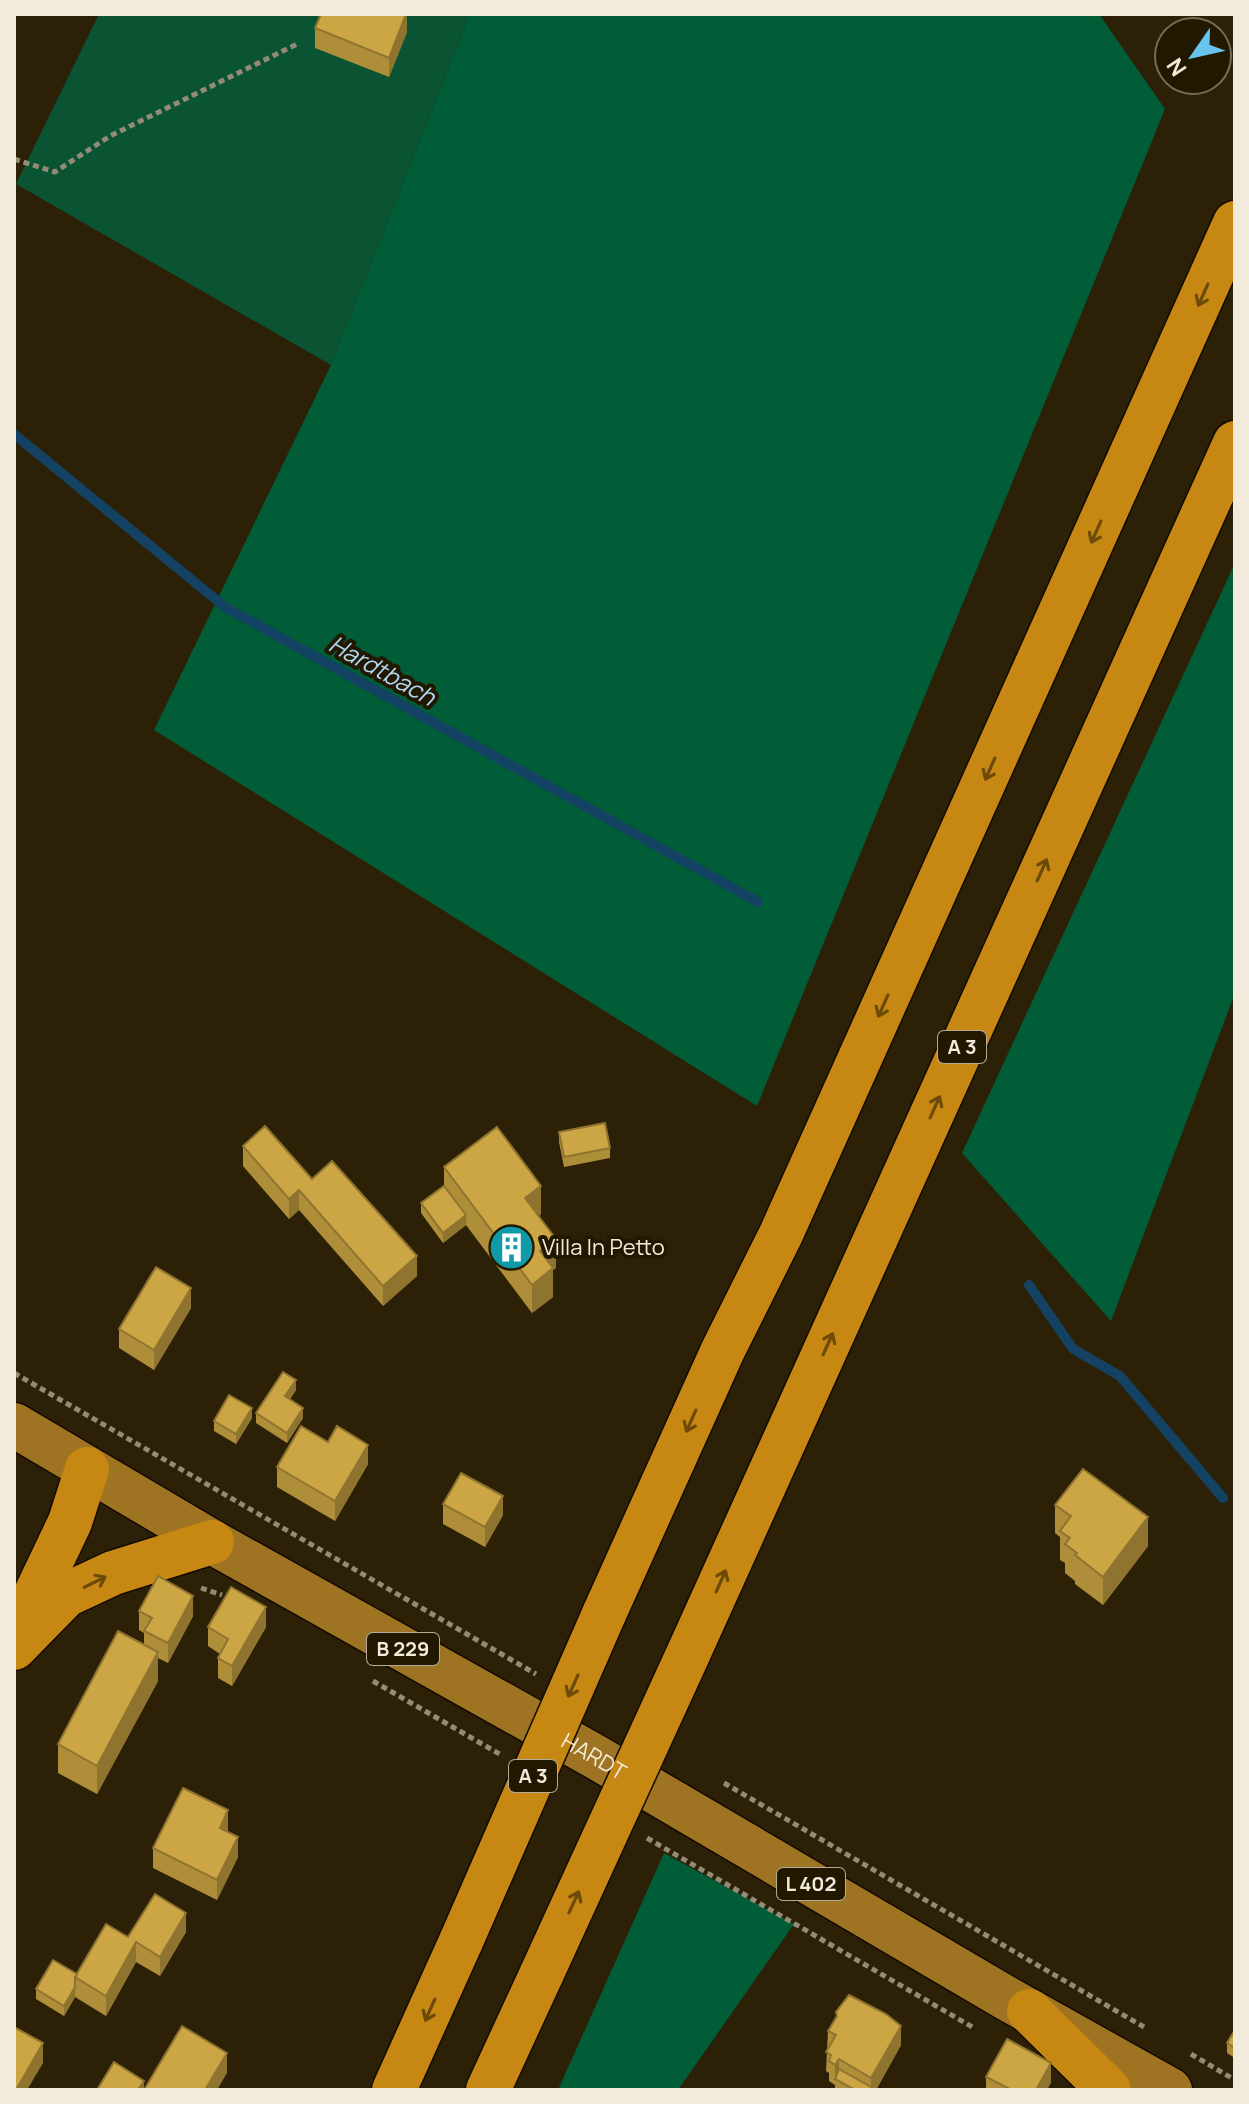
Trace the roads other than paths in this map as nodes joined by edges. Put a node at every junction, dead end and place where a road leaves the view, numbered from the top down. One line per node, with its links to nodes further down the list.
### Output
1 (1235, 223): 11 (highway, A 3, one-way to 11, bridge)
2 (1235, 443): 12 (highway, A 3, one-way to 2, bridge)
3 (14, 1425): 4 (main road, HARDT / B 229)
4 (87, 1469): 5 (main road, HARDT / B 229); 6 (highway); 7 (highway)
5 (212, 1542): 8 (highway, one-way to 5); 9 (main road, HARDT / B 229)
6 (14, 1572)
7 (14, 1640)
8 (14, 1648)
9 (594, 1756): 10 (main road, HARDT / L 402)
10 (1029, 2011): 13 (highway); 14 (main road, HARDT / L 402)
11 (394, 2090)
12 (488, 2090)
13 (1109, 2090)
14 (1170, 2090)

